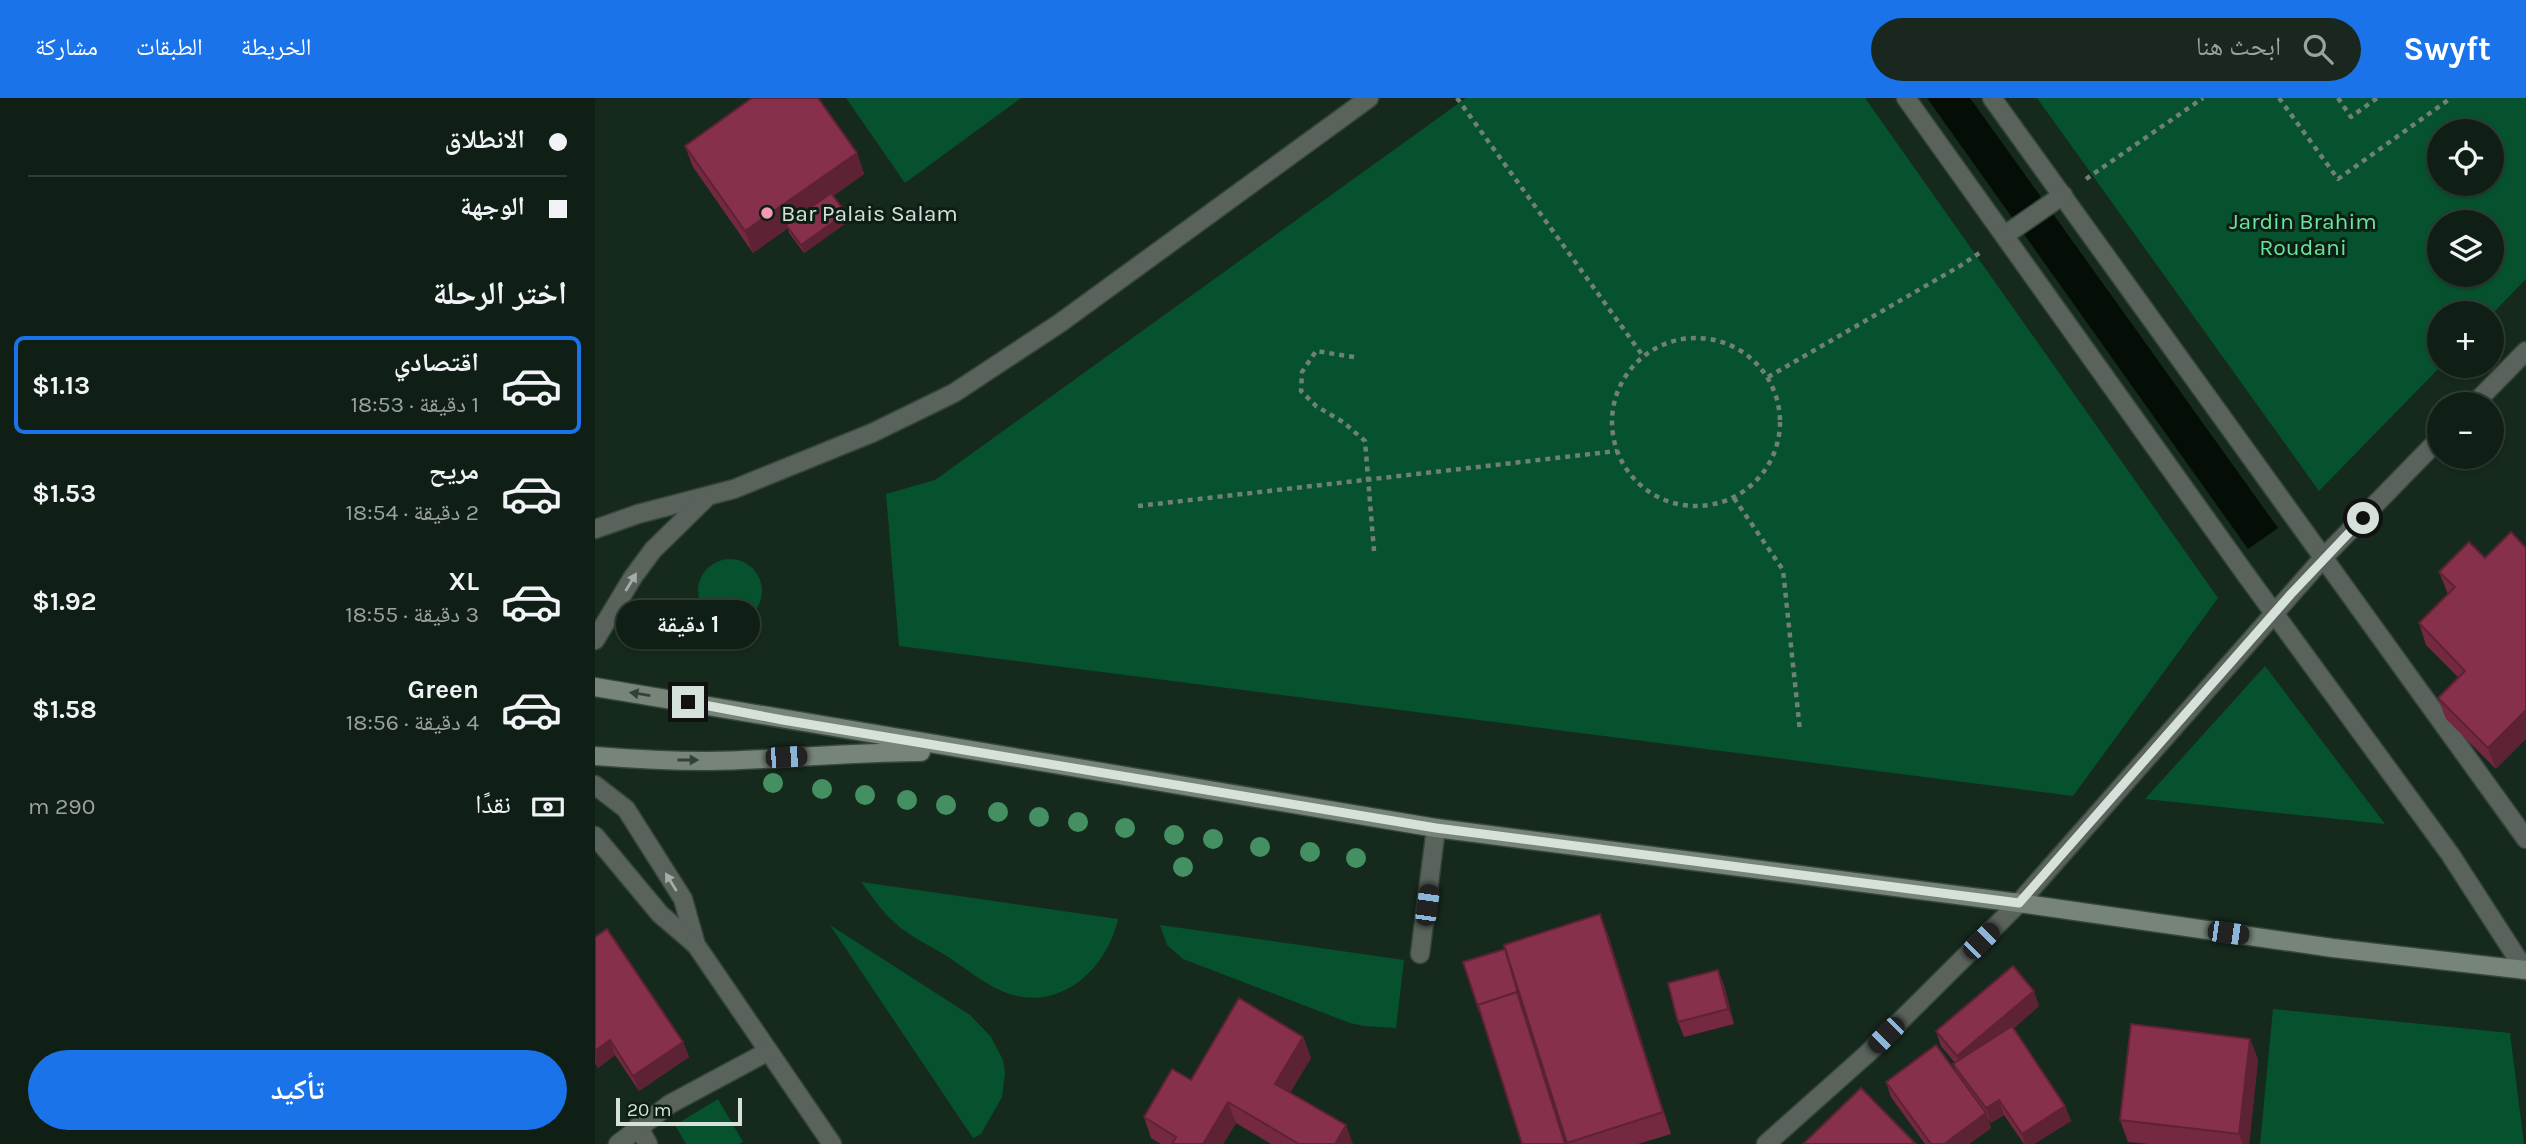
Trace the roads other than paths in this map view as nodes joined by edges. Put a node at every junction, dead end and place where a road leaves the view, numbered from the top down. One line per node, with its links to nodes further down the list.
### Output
1 (1369, 98): 9 (street)
2 (1906, 98): 5 (street)
3 (1992, 98): 4 (street)
4 (2063, 195): 5 (street); 11 (street)
5 (2005, 235): 12 (street)
6 (2525, 355): 7 (street)
7 (2486, 392)
8 (2427, 451): 11 (street)
9 (705, 499): 10 (street); 13 (street, one-way to 9)
10 (595, 528)
11 (2324, 557): 12 (street); 20 (street)
12 (2274, 613): 21 (street); 24 (street)
13 (595, 640)
14 (595, 687): 15 (main road, one-way to 14)
15 (973, 752): 16 (main road, one-way to 15); 18 (main road)
16 (595, 756)
17 (595, 785): 22 (street, one-way to 17)
18 (1436, 828): 21 (main road); 23 (street)
19 (595, 836): 22 (street)
20 (2526, 839)
21 (2019, 903): 24 (main road); 30 (street)
22 (696, 945): 25 (street)
23 (1420, 954)
24 (2526, 970)
25 (767, 1052): 26 (street); 29 (street)
26 (638, 1126): 27 (street); 28 (street)
27 (618, 1144)
28 (648, 1144)
29 (831, 1144)
30 (1766, 1144)

